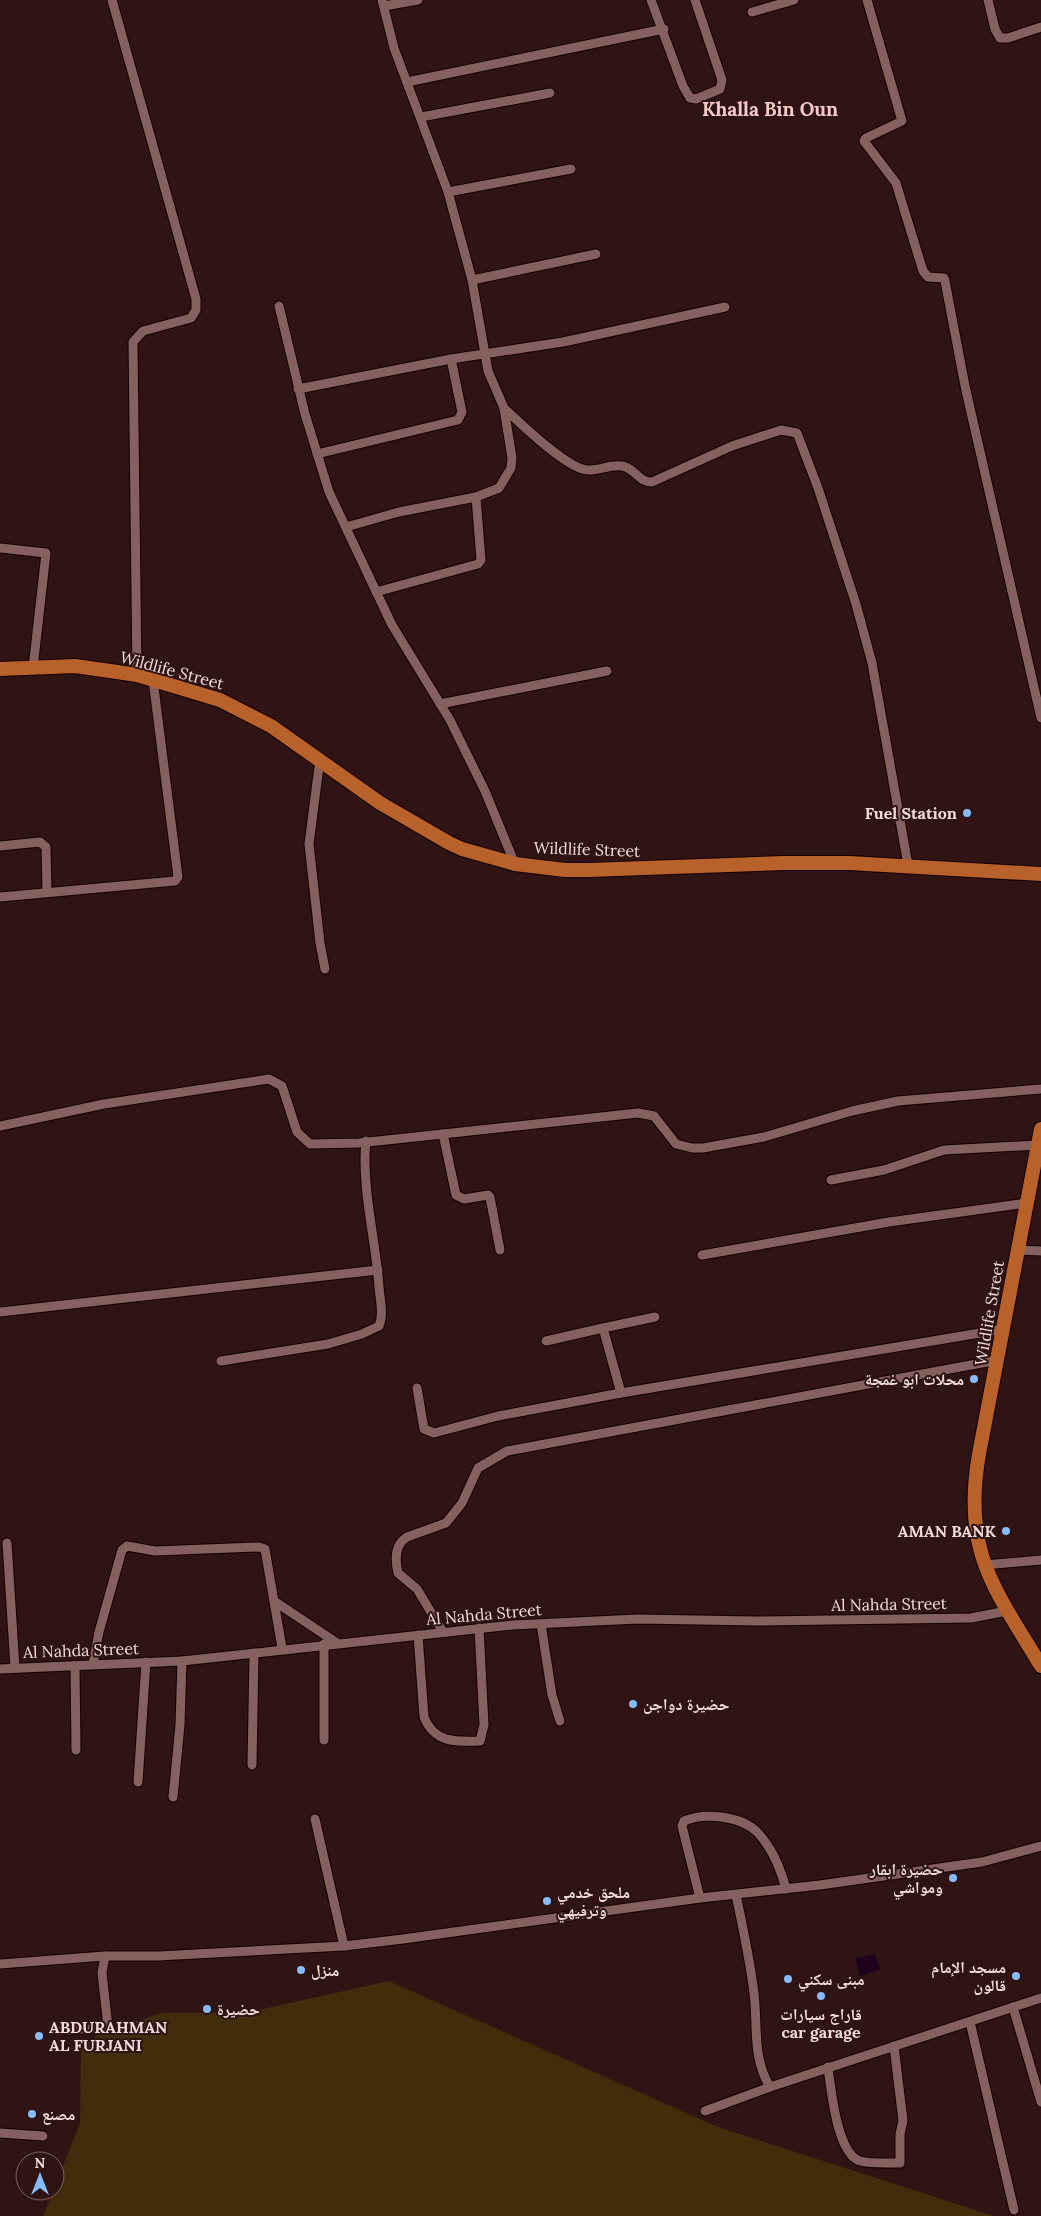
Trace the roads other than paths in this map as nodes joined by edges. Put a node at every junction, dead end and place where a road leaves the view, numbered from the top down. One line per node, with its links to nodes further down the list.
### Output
1 (112, 0): 33 (street)
2 (418, 0): 8 (street)
3 (651, 0): 11 (street)
4 (695, 0): 11 (street)
5 (794, 0): 9 (street)
6 (867, 0): 36 (street)
7 (988, 0): 10 (street)
8 (383, 3): 12 (street)
9 (752, 12)
10 (1041, 27)
11 (664, 29): 12 (street)
12 (407, 82): 14 (street)
13 (550, 93): 14 (street)
14 (421, 117): 16 (street)
15 (571, 169): 16 (street)
16 (448, 192): 18 (street)
17 (596, 254): 18 (street)
18 (472, 280): 21 (street)
19 (279, 306): 23 (street)
20 (725, 307): 21 (street)
21 (486, 355): 22 (street); 24 (street)
22 (451, 359): 23 (street); 25 (street)
23 (298, 388): 25 (street)
24 (504, 408): 26 (street); 40 (street)
25 (317, 454): 27 (street)
26 (476, 497): 27 (street); 29 (street)
27 (346, 528): 29 (street)
28 (0, 548): 30 (street)
29 (376, 592): 35 (street)
30 (33, 668): 31 (main road, Wildlife Street); 33 (main road, Wildlife Street)
31 (0, 669)
32 (607, 671): 35 (street)
33 (137, 676): 34 (main road, Wildlife Street)
34 (153, 680): 37 (main road, Wildlife Street); 42 (street)
35 (440, 704): 39 (street)
36 (1041, 718)
37 (320, 759): 39 (main road, Wildlife Street); 44 (street)
38 (0, 846): 42 (street)
39 (516, 864): 40 (main road, Wildlife Street)
40 (908, 865): 41 (main road, Wildlife Street)
41 (1041, 874)
42 (47, 892): 43 (street)
43 (0, 897)
44 (325, 969)
45 (1041, 1089): 48 (street)
46 (0, 1126): 49 (street)
47 (1041, 1129): 50 (main road, Wildlife Street)
48 (443, 1134): 49 (street); 53 (street)
49 (366, 1141): 57 (street)
50 (1038, 1145): 51 (street); 52 (main road, Wildlife Street)
51 (831, 1180)
52 (1027, 1203): 54 (main road, Wildlife Street); 56 (street)
53 (500, 1250)
54 (1018, 1250): 55 (street); 61 (main road, Wildlife Street)
55 (1041, 1251)
56 (702, 1255)
57 (378, 1270): 58 (street); 64 (street)
58 (0, 1312)
59 (655, 1317): 60 (street)
60 (603, 1328): 62 (street); 66 (street)
61 (1004, 1329): 63 (main road, Wildlife Street); 66 (street)
62 (546, 1341)
63 (998, 1360): 69 (main road, Wildlife Street); 74 (street)
64 (221, 1361)
65 (416, 1388): 66 (street)
66 (621, 1393)
67 (7, 1543): 86 (street)
68 (1041, 1560): 69 (street)
69 (984, 1565): 71 (main road, Wildlife Street)
70 (274, 1601): 76 (street); 78 (street); 83 (street)
71 (1007, 1612): 72 (street, Al Nahda Street); 79 (main road, Wildlife Street)
72 (541, 1624): 73 (street, Al Nahda Street); 88 (street)
73 (479, 1628): 74 (street, Al Nahda Street); 75 (street)
74 (443, 1632): 75 (street, Al Nahda Street)
75 (418, 1635): 76 (street, Al Nahda Street)
76 (337, 1643): 77 (street, Al Nahda Street)
77 (324, 1644): 78 (street, Al Nahda Street); 89 (street)
78 (282, 1648): 80 (street, Al Nahda Street)
79 (1036, 1648): 85 (main road, Wildlife Street)
80 (254, 1653): 81 (street, Al Nahda Street); 91 (street)
81 (182, 1661): 82 (street, Al Nahda Street); 93 (street)
82 (146, 1662): 83 (street, Al Nahda Street); 92 (street)
83 (93, 1664): 84 (street, Al Nahda Street)
84 (75, 1666): 86 (street, Al Nahda Street); 90 (street)
85 (1041, 1666)
86 (15, 1668): 87 (street, Al Nahda Street)
87 (0, 1669)
88 (560, 1721)
89 (324, 1740)
90 (76, 1750)
91 (252, 1765)
92 (138, 1782)
93 (173, 1797)
94 (315, 1819): 99 (street)
95 (1041, 1846): 96 (street)
96 (786, 1889): 97 (street); 98 (street)
97 (736, 1895): 98 (street); 108 (street)
98 (700, 1898): 99 (street)
99 (344, 1946): 100 (street)
100 (105, 1956): 101 (street); 105 (street)
101 (0, 1964)
102 (1041, 1998): 103 (street)
103 (1013, 2007): 104 (street); 109 (street)
104 (970, 2022): 106 (street); 113 (street)
105 (58, 2031)
106 (894, 2046): 107 (street); 107 (street)
107 (828, 2067): 108 (street)
108 (770, 2087): 110 (street)
109 (1041, 2102)
110 (705, 2111)
111 (0, 2133): 112 (street)
112 (43, 2136)
113 (1014, 2210)

